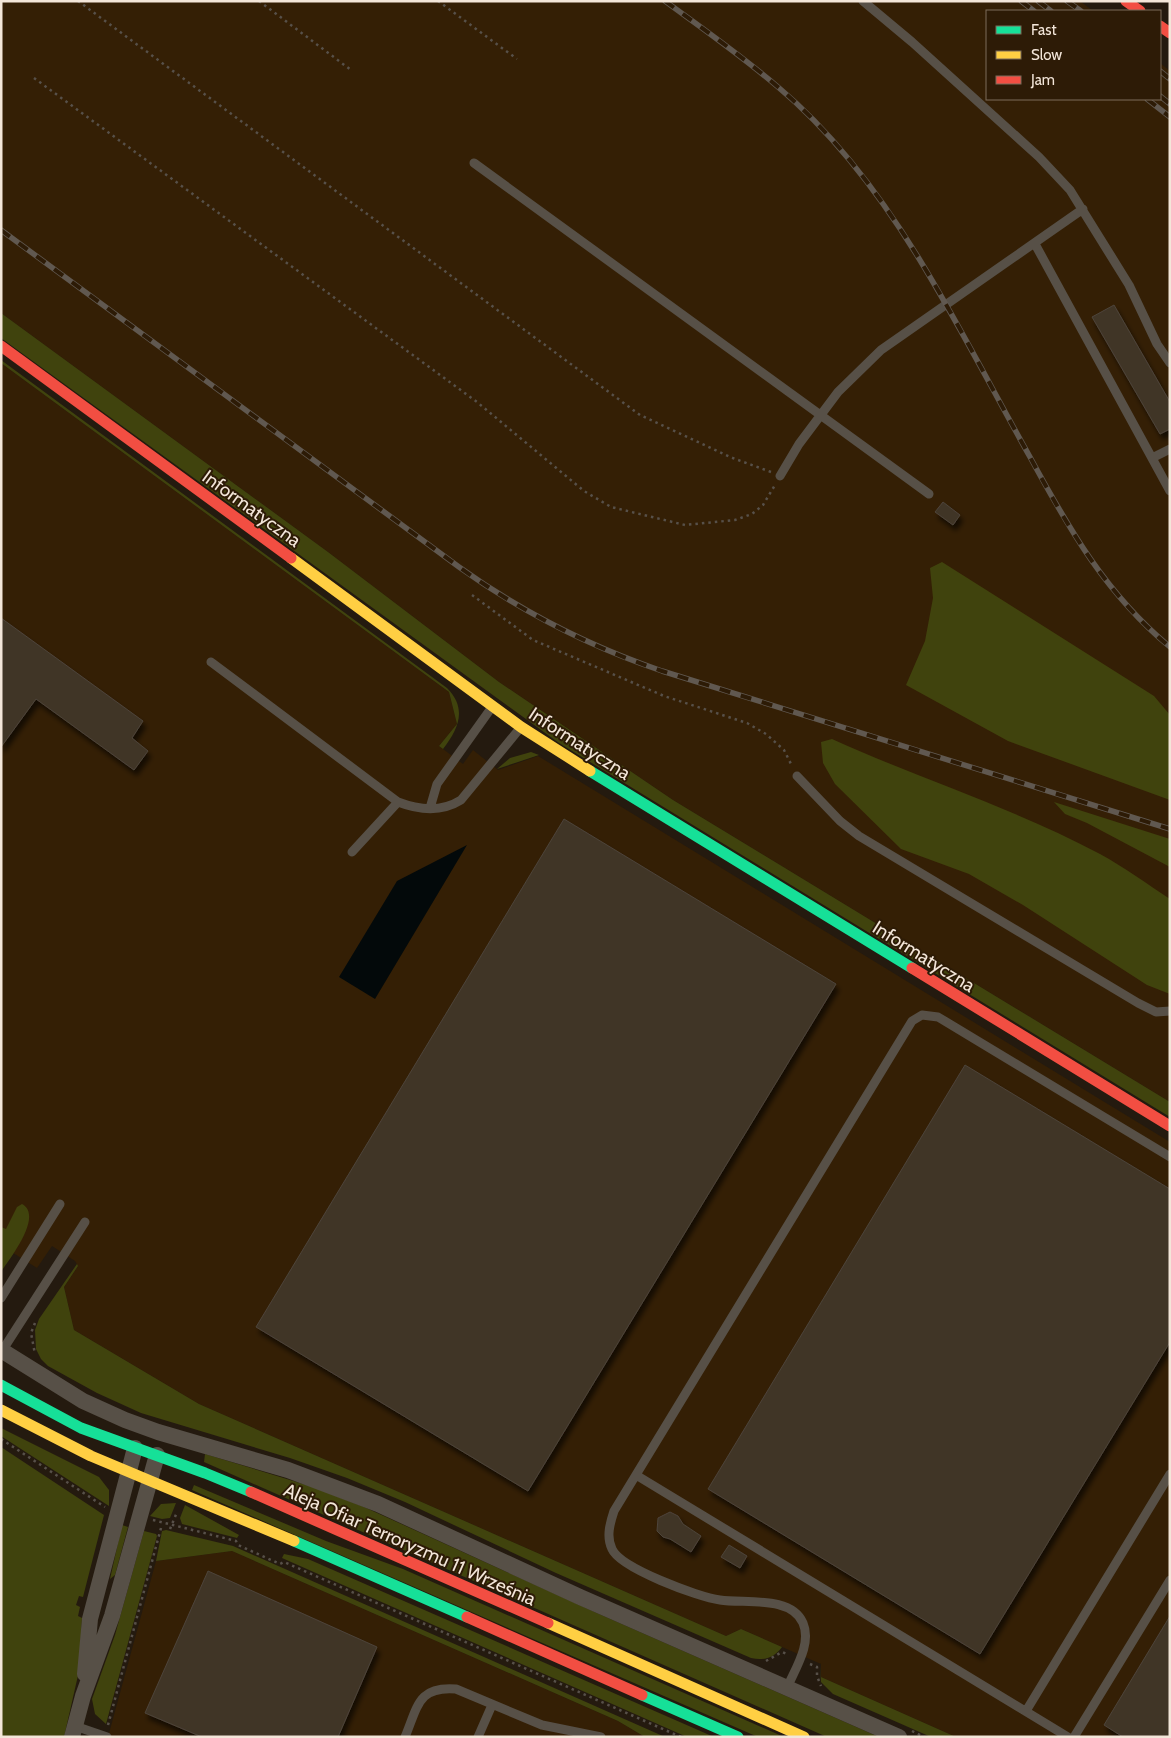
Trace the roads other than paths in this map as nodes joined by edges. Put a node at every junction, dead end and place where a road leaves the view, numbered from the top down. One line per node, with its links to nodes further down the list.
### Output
1 (863, 1): 5 (lane)
2 (1126, 1): 3 (street)
3 (1139, 10)
4 (474, 163): 9 (lane)
5 (1083, 209): 6 (lane); 8 (lane)
6 (1035, 244): 9 (lane); 11 (lane)
7 (1, 346): 16 (street, Informatyczna)
8 (1170, 363)
9 (820, 416): 12 (lane); 14 (lane)
10 (1170, 449): 11 (lane)
11 (1152, 458): 13 (lane)
12 (780, 476)
13 (1170, 491)
14 (928, 494)
15 (211, 662): 19 (lane)
16 (493, 707): 17 (street, Informatyczna); 20 (lane)
17 (521, 727): 20 (lane); 23 (street, Informatyczna)
18 (797, 776): 22 (lane)
19 (398, 802): 20 (lane); 21 (lane)
20 (430, 808)
21 (352, 852)
22 (1170, 1011)
23 (1170, 1126)
24 (1170, 1157): 35 (lane)
25 (60, 1204): 27 (lane)
26 (85, 1222): 28 (lane)
27 (1, 1298)
28 (2, 1350): 38 (street)
29 (1, 1385): 31 (street, Aleja Ofiar Terroryzmu 11 Września)
30 (1, 1410): 33 (street)
31 (135, 1448): 32 (street, Aleja Ofiar Terroryzmu 11 Września); 33 (street)
32 (157, 1455): 36 (street); 48 (street, Aleja Ofiar Terroryzmu 11 Września)
33 (129, 1472): 36 (street); 39 (street)
34 (1170, 1474): 41 (lane)
35 (636, 1475): 38 (lane); 41 (lane)
36 (148, 1481): 39 (street); 47 (street)
37 (1170, 1580): 51 (lane)
38 (787, 1688): 49 (street)
39 (83, 1696): 42 (street)
40 (492, 1705): 44 (lane); 45 (lane); 46 (lane)
41 (1026, 1711): 50 (lane)
42 (74, 1732): 43 (lane)
43 (106, 1736)
44 (406, 1736)
45 (478, 1737)
46 (602, 1737)
47 (738, 1737)
48 (804, 1737)
49 (899, 1737)
50 (1068, 1737)
51 (1074, 1737)

